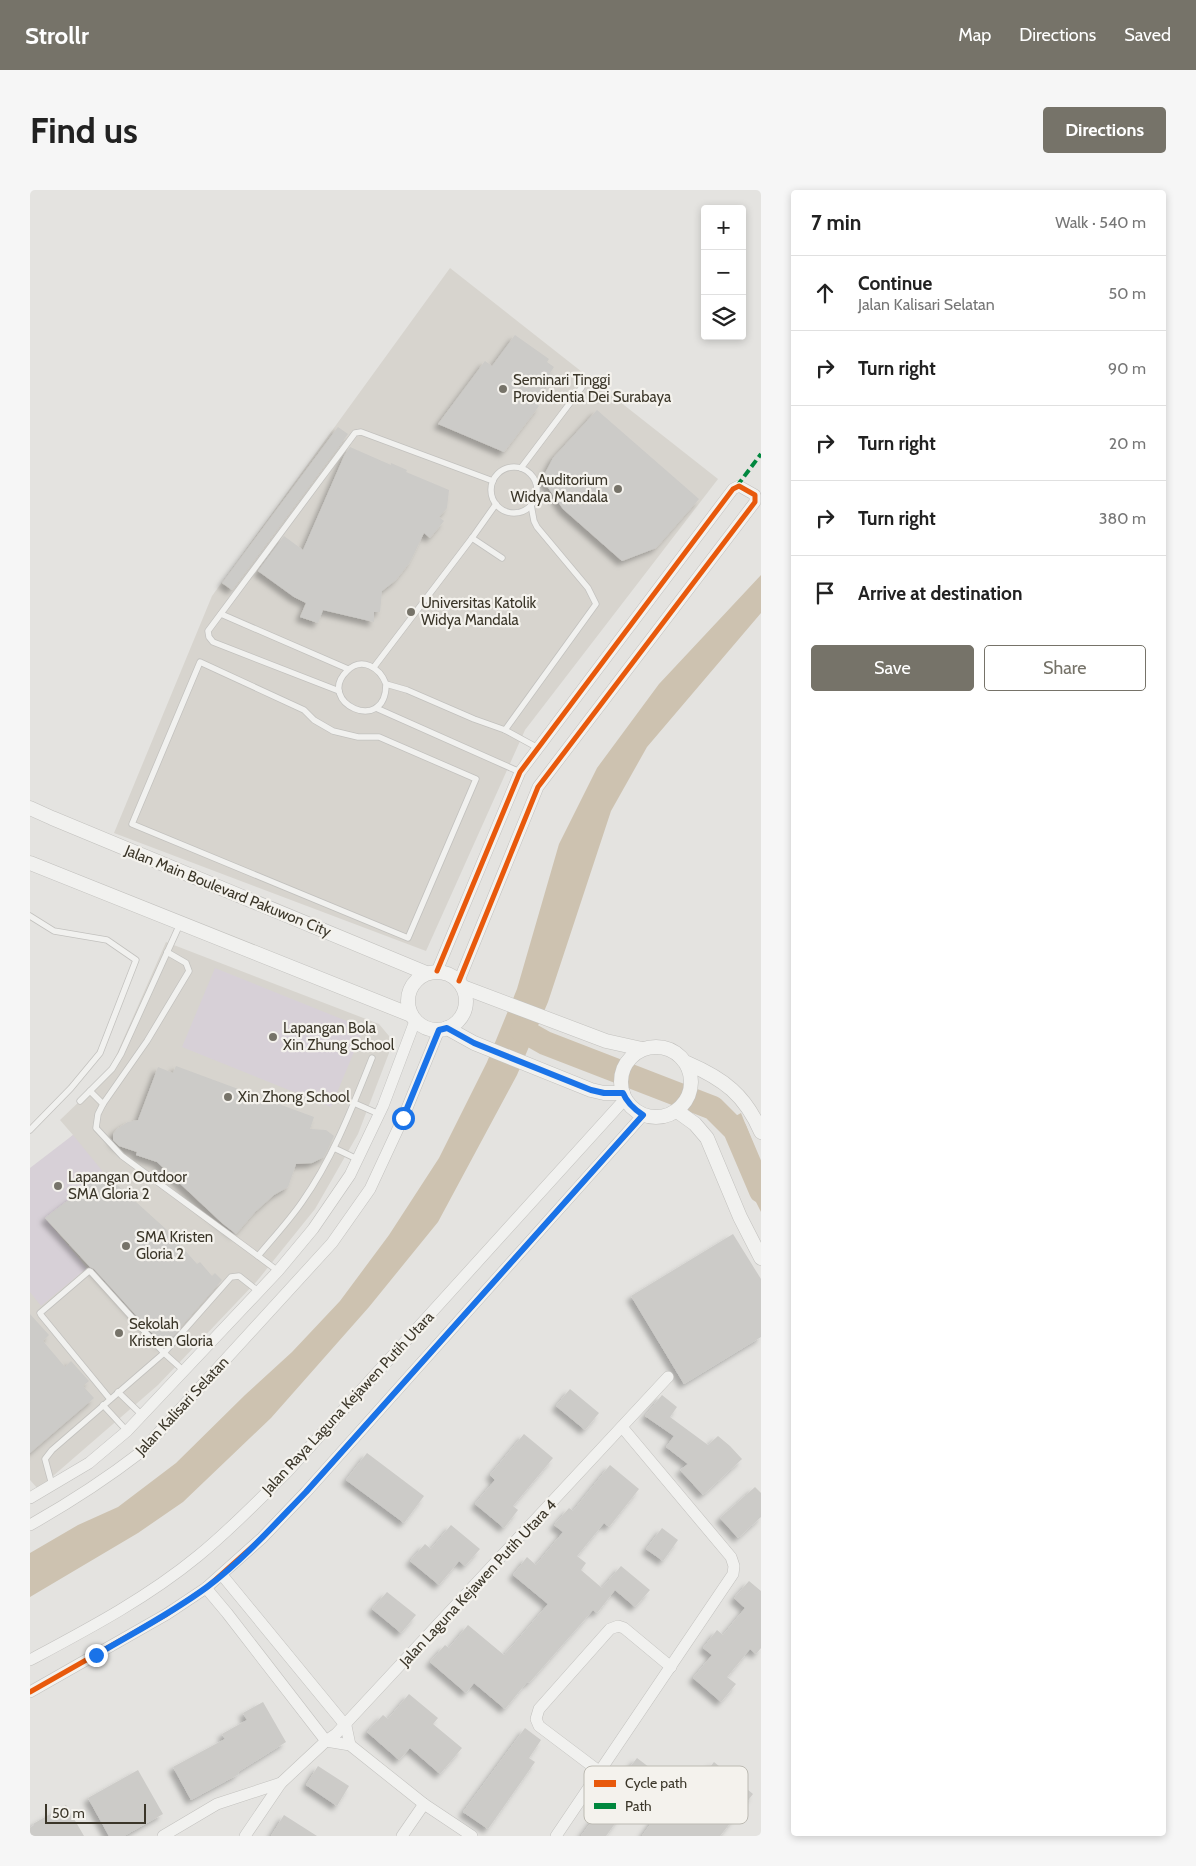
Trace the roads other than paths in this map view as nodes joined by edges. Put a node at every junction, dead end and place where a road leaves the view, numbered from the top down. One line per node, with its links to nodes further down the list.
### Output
1 (582, 387): 2 (lane)
2 (521, 468): 3 (lane); 5 (lane)
3 (493, 481): 4 (lane); 8 (lane)
4 (496, 504): 5 (lane); 6 (lane)
5 (531, 505): 15 (lane)
6 (472, 538): 7 (lane); 9 (lane)
7 (502, 558)
8 (221, 614): 10 (lane); 12 (lane)
9 (374, 667): 10 (lane); 11 (lane)
10 (348, 669): 12 (lane)
11 (386, 684): 14 (lane); 15 (lane)
12 (339, 691): 14 (lane)
13 (591, 697): 13 (street); 16 (street); 25 (street)
14 (376, 708): 17 (lane)
15 (505, 730): 16 (lane)
16 (538, 748): 17 (street)
17 (520, 772): 24 (street)
18 (476, 779): 18 (lane)
19 (30, 808): 24 (street, Jalan Main Boulevard Pakuwon City)
20 (30, 863): 22 (street)
21 (30, 916): 39 (lane)
22 (180, 923): 23 (lane); 26 (street)
23 (167, 952): 31 (lane); 35 (lane)
24 (432, 972): 25 (street); 26 (street)
25 (461, 984): 27 (street); 28 (street)
26 (413, 1018): 27 (street); 37 (street, Jalan Kalisari Selatan)
27 (443, 1029): 32 (street); 46 (street, Jalan Kalisari Selatan)
28 (642, 1049): 30 (street); 32 (street)
29 (372, 1058): 34 (lane)
30 (687, 1063): 36 (street); 40 (street)
31 (90, 1090): 33 (lane); 35 (lane)
32 (624, 1096): 38 (street); 62 (street, Jalan Raya Laguna Kejawen Putih Utara)
33 (80, 1101)
34 (354, 1103): 37 (lane); 41 (lane)
35 (103, 1104): 43 (lane)
36 (677, 1111): 38 (street); 44 (street)
37 (379, 1114): 42 (street, Jalan Kalisari Selatan)
38 (643, 1115): 60 (street, Jalan Raya Laguna Kejawen Putih Utara)
39 (30, 1130)
40 (761, 1132)
41 (334, 1148): 42 (lane); 43 (lane)
42 (357, 1159): 45 (street, Jalan Kalisari Selatan)
43 (258, 1256): 45 (lane)
44 (761, 1258)
45 (278, 1271): 46 (street); 47 (street, Jalan Kalisari Selatan)
46 (293, 1285): 59 (street, Jalan Kalisari Selatan)
47 (258, 1291): 48 (lane); 49 (street, Jalan Kalisari Selatan)
48 (164, 1353): 49 (lane); 51 (lane); 52 (lane)
49 (184, 1371): 54 (street, Jalan Kalisari Selatan)
50 (668, 1377): 55 (street, Jalan Laguna Kejawen Putih Utara 4)
51 (118, 1392): 52 (lane); 54 (lane)
52 (110, 1399): 53 (lane)
53 (103, 1405): 56 (lane); 57 (lane)
54 (142, 1415): 56 (street, Jalan Kalisari Selatan)
55 (622, 1427): 63 (street); 65 (street, Jalan Laguna Kejawen Putih Utara 4)
56 (127, 1431): 57 (street, Jalan Kalisari Selatan)
57 (52, 1486): 58 (street, Jalan Kalisari Selatan)
58 (30, 1498)
59 (30, 1525)
60 (222, 1575): 61 (street, Jalan Raya Laguna Kejawen Putih Utara); 65 (street)
61 (206, 1588): 64 (street, Jalan Raya Laguna Kejawen Putih Utara); 66 (street)
62 (30, 1660)
63 (671, 1667): 68 (street); 69 (street)
64 (30, 1692)
65 (346, 1726): 66 (street, Jalan Laguna Kejawen Putih Utara 4); 67 (street)
66 (326, 1741): 67 (street); 70 (street, Jalan Laguna Kejawen Putih Utara 4)
67 (350, 1745): 72 (street)
68 (592, 1766)
69 (604, 1766)
70 (281, 1783): 73 (street, Jalan Laguna Kejawen Putih Utara 4); 74 (street, Jalan Laguna Kejawen Putih Utara 4)
71 (584, 1795): 77 (street)
72 (424, 1804): 75 (street); 76 (street)
73 (162, 1836)
74 (245, 1836)
75 (402, 1836)
76 (472, 1836)
77 (556, 1836)

